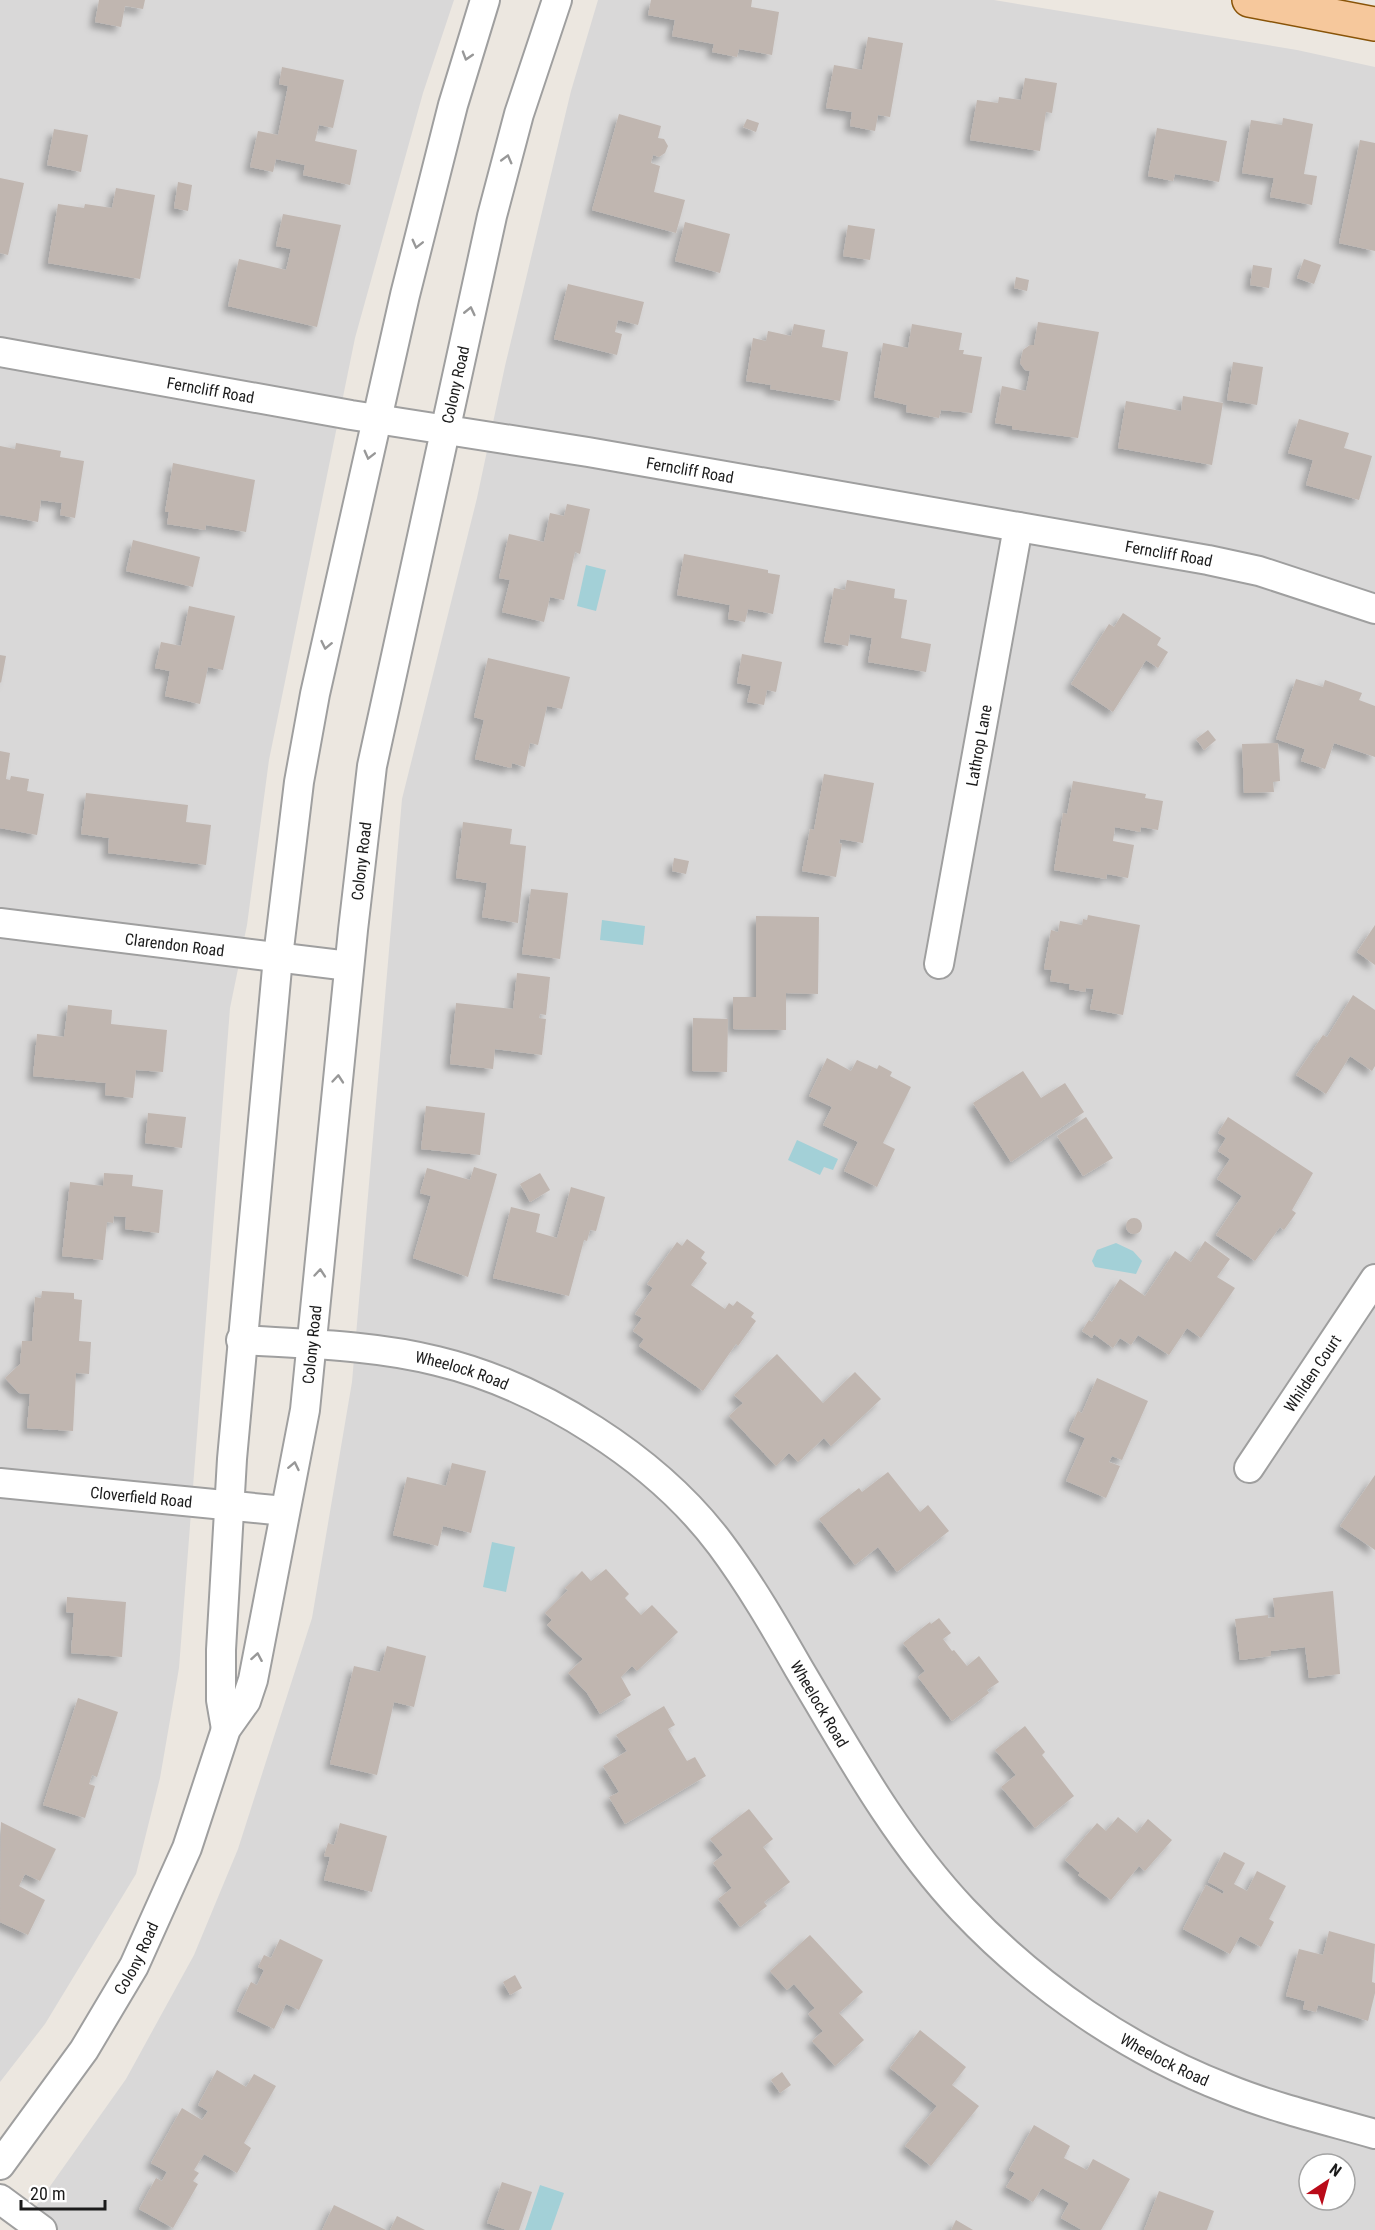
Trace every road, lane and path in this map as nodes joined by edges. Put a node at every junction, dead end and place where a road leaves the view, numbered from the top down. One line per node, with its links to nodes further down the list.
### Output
1 (486, 0): 6 (street, Colony Road, one-way to 6)
2 (557, 0): 7 (street, Colony Road, one-way to 2)
3 (1249, 0): 4 (main road)
4 (1375, 24)
5 (0, 352): 6 (street, Ferncliff Road)
6 (378, 419): 7 (street, Ferncliff Road); 11 (street, Colony Road, one-way to 11)
7 (445, 430): 8 (street, Ferncliff Road); 13 (street, Colony Road)
8 (1017, 527): 9 (street, Ferncliff Road); 12 (street, Lathrop Lane)
9 (1375, 609)
10 (0, 923): 11 (street, Clarendon Road)
11 (278, 957): 13 (street, Clarendon Road); 15 (street, Colony Road)
12 (939, 964)
13 (349, 966): 16 (street, Colony Road, one-way to 13)
14 (1375, 1279): 17 (street, Whilden Court)
15 (241, 1340): 16 (street, Wheelock Road); 19 (street, Colony Road)
16 (313, 1345): 20 (street, Colony Road, one-way to 16); 22 (street, Wheelock Road)
17 (1249, 1468)
18 (0, 1483): 19 (street, Cloverfield Road)
19 (229, 1506): 20 (street, Cloverfield Road); 21 (street, Colony Road)
20 (285, 1511): 21 (street, Colony Road, one-way to 20)
21 (226, 1729): 23 (street, Colony Road)
22 (1375, 2134)
23 (0, 2165)
24 (0, 2199): 25 (street)
25 (42, 2230)

